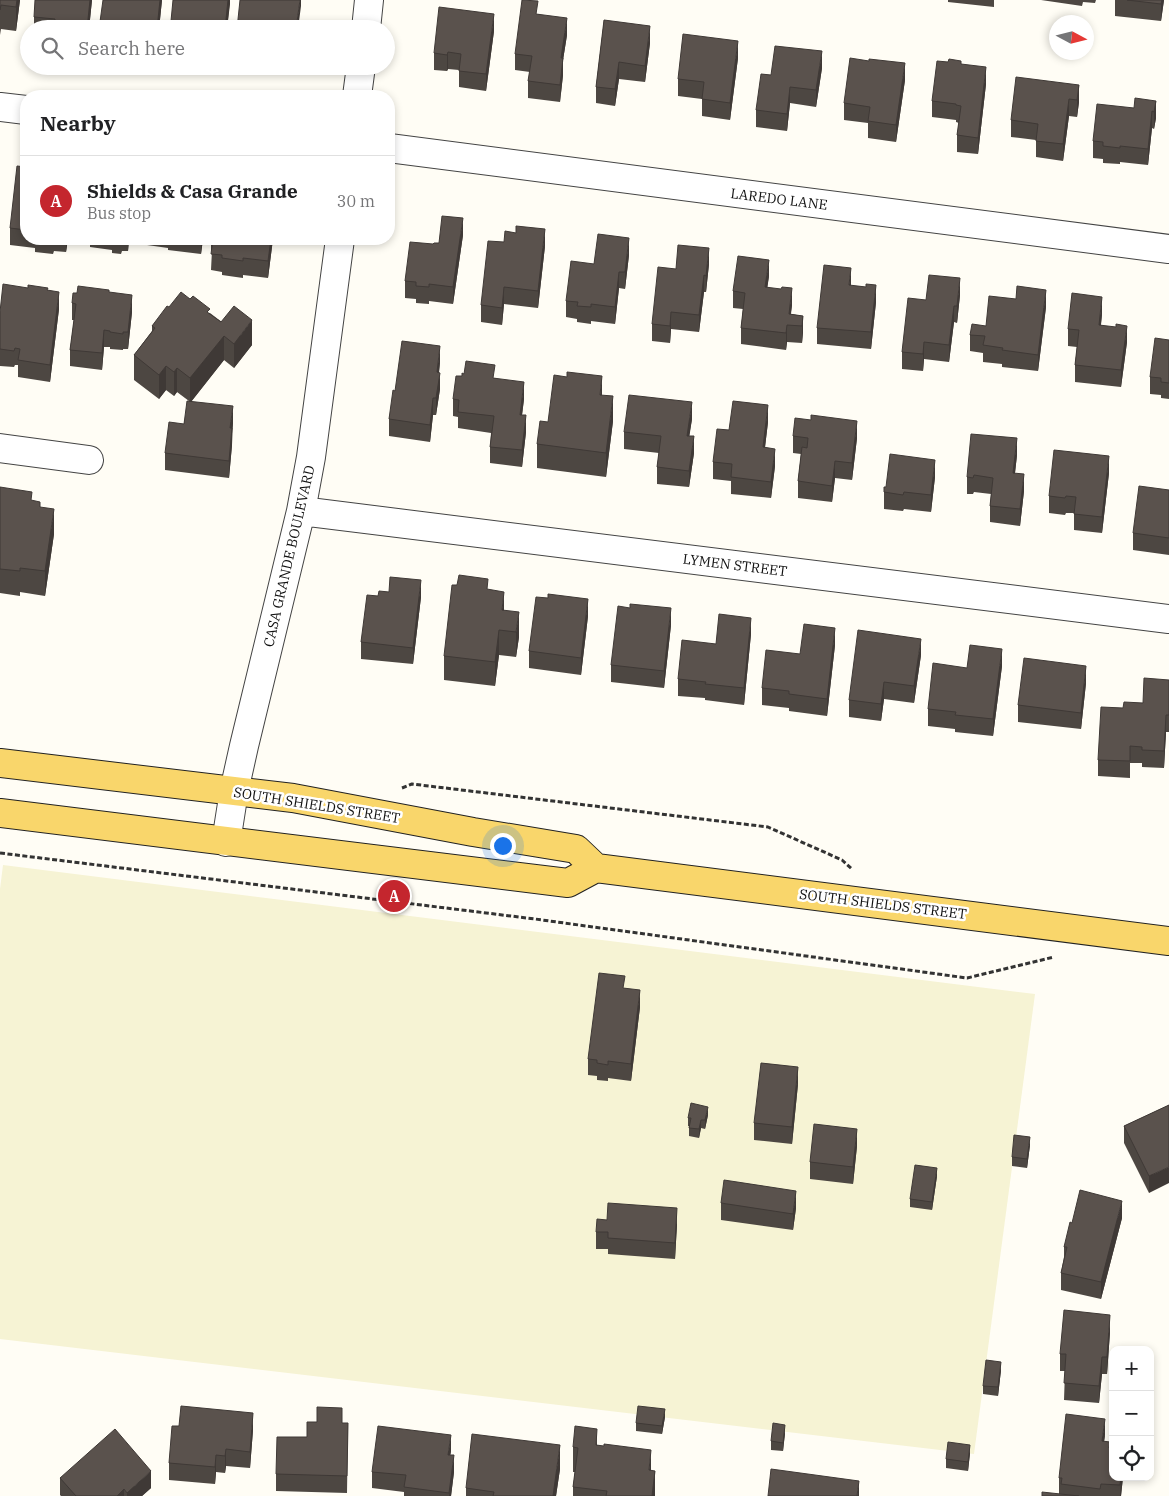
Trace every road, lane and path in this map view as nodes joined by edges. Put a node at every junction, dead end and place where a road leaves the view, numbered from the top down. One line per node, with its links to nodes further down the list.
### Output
1 (369, 0): 2 (street)
2 (367, 20)
3 (360, 75): 4 (street)
4 (359, 90)
5 (0, 107): 6 (street)
6 (20, 109)
7 (395, 149): 9 (street, LAREDO LANE)
8 (339, 245): 12 (street, CASA GRANDE BOULEVARD)
9 (1169, 250)
10 (0, 448): 11 (street)
11 (89, 460)
12 (302, 511): 13 (street, LYMEN STREET); 16 (street, CASA GRANDE BOULEVARD)
13 (1169, 619)
14 (0, 764): 16 (main road, SOUTH SHIELDS STREET)
15 (412, 784): 21 (path)
16 (234, 791): 18 (street, CASA GRANDE BOULEVARD); 20 (main road, SOUTH SHIELDS STREET)
17 (0, 814): 18 (main road)
18 (226, 842): 20 (main road)
19 (0, 854): 23 (path)
20 (596, 868): 22 (main road, SOUTH SHIELDS STREET)
21 (855, 872)
22 (1169, 941)
23 (1062, 954)

